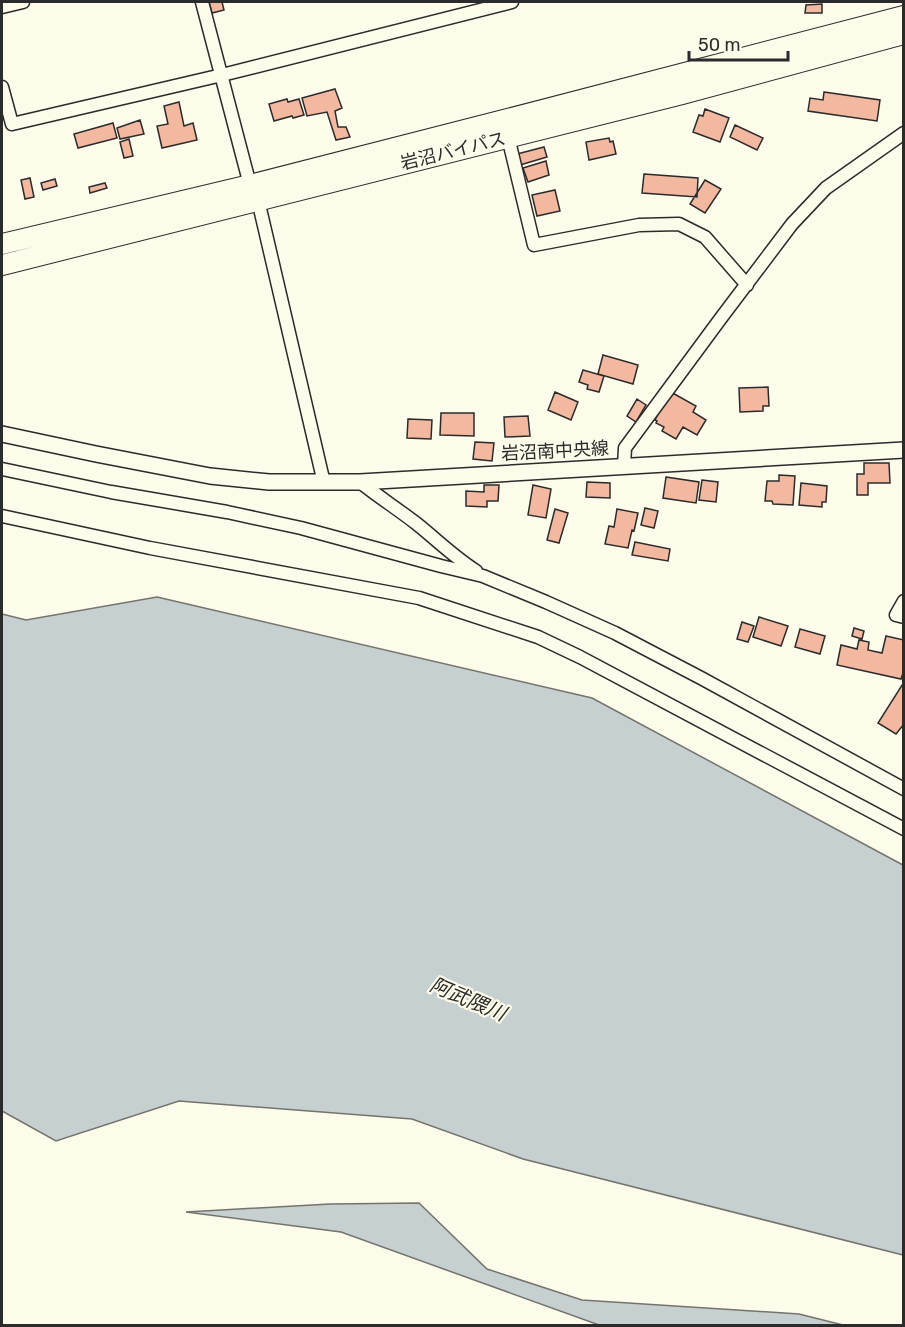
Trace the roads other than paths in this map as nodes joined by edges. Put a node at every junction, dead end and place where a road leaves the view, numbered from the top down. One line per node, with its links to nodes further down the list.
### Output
1 (23, 2): 4 (street)
2 (202, 2): 7 (street)
3 (512, 2): 7 (street)
4 (2, 7)
5 (903, 16): 11 (highway, 岩沼バイパス)
6 (903, 34): 10 (highway, 岩沼バイパス)
7 (222, 75): 8 (street); 11 (street)
8 (2, 87)
9 (903, 133): 14 (street)
10 (508, 137): 11 (highway, 岩沼バイパス); 14 (street)
11 (254, 193): 12 (highway, 岩沼バイパス); 13 (highway, 岩沼バイパス); 20 (street)
12 (2, 244)
13 (2, 265)
14 (747, 285): 17 (street)
15 (2, 434): 20 (street, 岩沼南中央線)
16 (903, 450): 17 (street, 岩沼南中央線)
17 (624, 466): 19 (street, 岩沼南中央線)
18 (2, 469): 22 (street)
19 (360, 482): 20 (street, 岩沼南中央線); 22 (street)
20 (324, 483)
21 (2, 516): 26 (street)
22 (483, 576): 25 (street)
23 (903, 601): 24 (street)
24 (903, 617)
25 (903, 789)
26 (903, 829)

